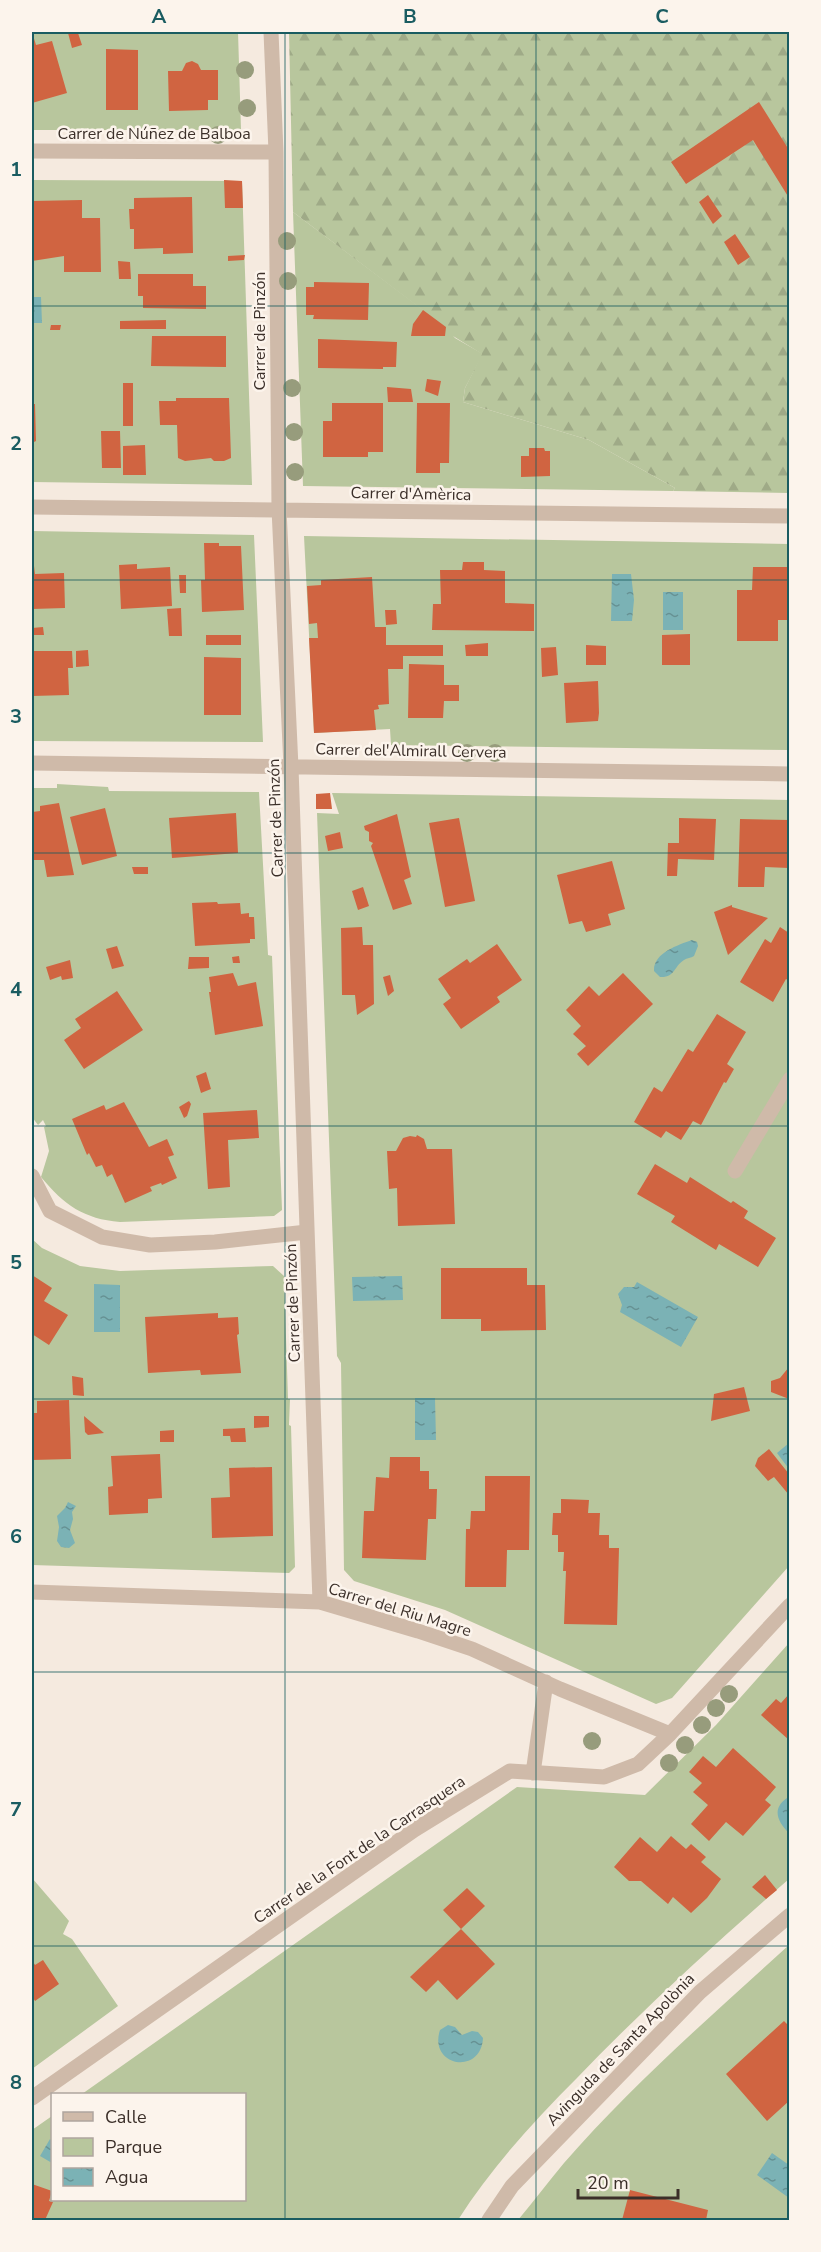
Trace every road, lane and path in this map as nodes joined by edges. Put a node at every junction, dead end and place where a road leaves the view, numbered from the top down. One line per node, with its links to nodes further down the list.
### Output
1 (271, 32): 3 (street, Carrer de Pinzón)
2 (32, 150): 3 (street, Carrer de Núñez de Balboa)
3 (276, 152): 5 (street, Carrer de Pinzón)
4 (32, 507): 5 (street, Carrer d'Amèrica)
5 (279, 509): 6 (street, Carrer d'Amèrica); 8 (street, Carrer de Pinzón)
6 (789, 516)
7 (32, 763): 8 (street, Carrer del'Almirall Cervera)
8 (291, 767): 9 (street, Carrer del'Almirall Cervera); 13 (street, Carrer de Pinzón)
9 (789, 774)
10 (789, 1079): 11 (street)
11 (735, 1171)
12 (32, 1176): 13 (street)
13 (307, 1232): 15 (street, Carrer de Pinzón)
14 (32, 1592): 15 (street, Carrer del Riu Magre)
15 (320, 1602): 17 (street, Carrer del Riu Magre)
16 (789, 1605): 18 (street, Carrer de la Font de la Carrasquera)
17 (546, 1682): 18 (street, Carrer del Riu Magre); 19 (street)
18 (670, 1734): 19 (street, Carrer de la Font de la Carrasquera)
19 (533, 1773): 21 (street, Carrer de la Font de la Carrasquera)
20 (789, 1915): 22 (street, Avinguda de Santa Apolònia)
21 (32, 2097)
22 (489, 2220)

